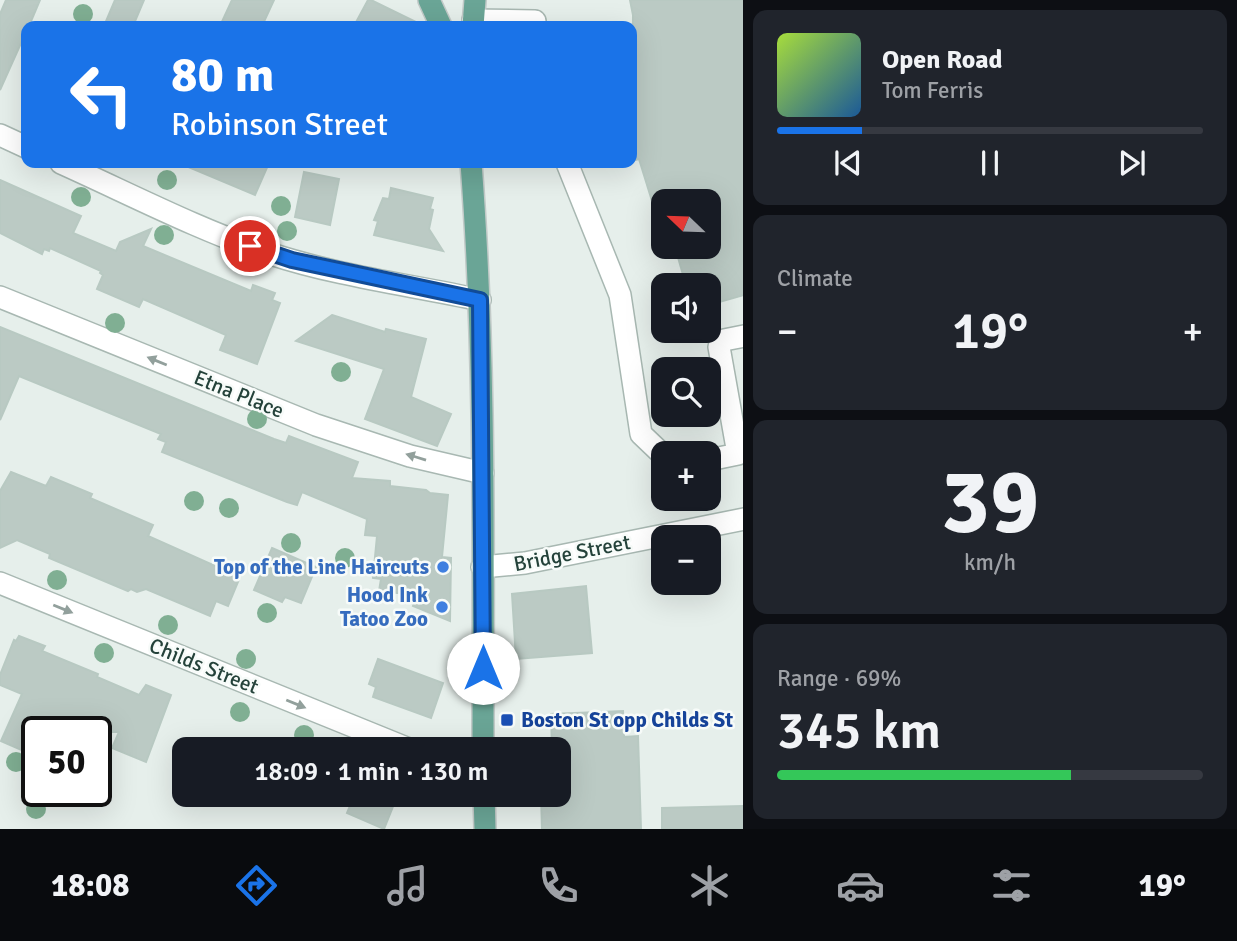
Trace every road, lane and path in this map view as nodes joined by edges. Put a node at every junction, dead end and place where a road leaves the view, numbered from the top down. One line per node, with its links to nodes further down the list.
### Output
1 (429, 0): 4 (main road)
2 (473, 16): 3 (street)
3 (534, 16)
4 (439, 21)
5 (0, 135): 6 (street)
6 (21, 145)
7 (72, 168): 11 (street)
8 (471, 168): 11 (main road)
9 (569, 168): 13 (street)
10 (0, 297): 16 (street, Etna Place, one-way to 10)
11 (480, 300): 16 (main road)
12 (743, 336): 15 (street)
13 (651, 444)
14 (721, 462): 15 (street)
15 (741, 464)
16 (483, 473): 18 (main road)
17 (743, 519): 18 (street, Bridge Street)
18 (482, 567): 21 (main road)
19 (0, 583): 20 (street, Childs Street, one-way to 20)
20 (379, 737)
21 (483, 737)
22 (484, 807): 23 (main road)
23 (485, 829)

